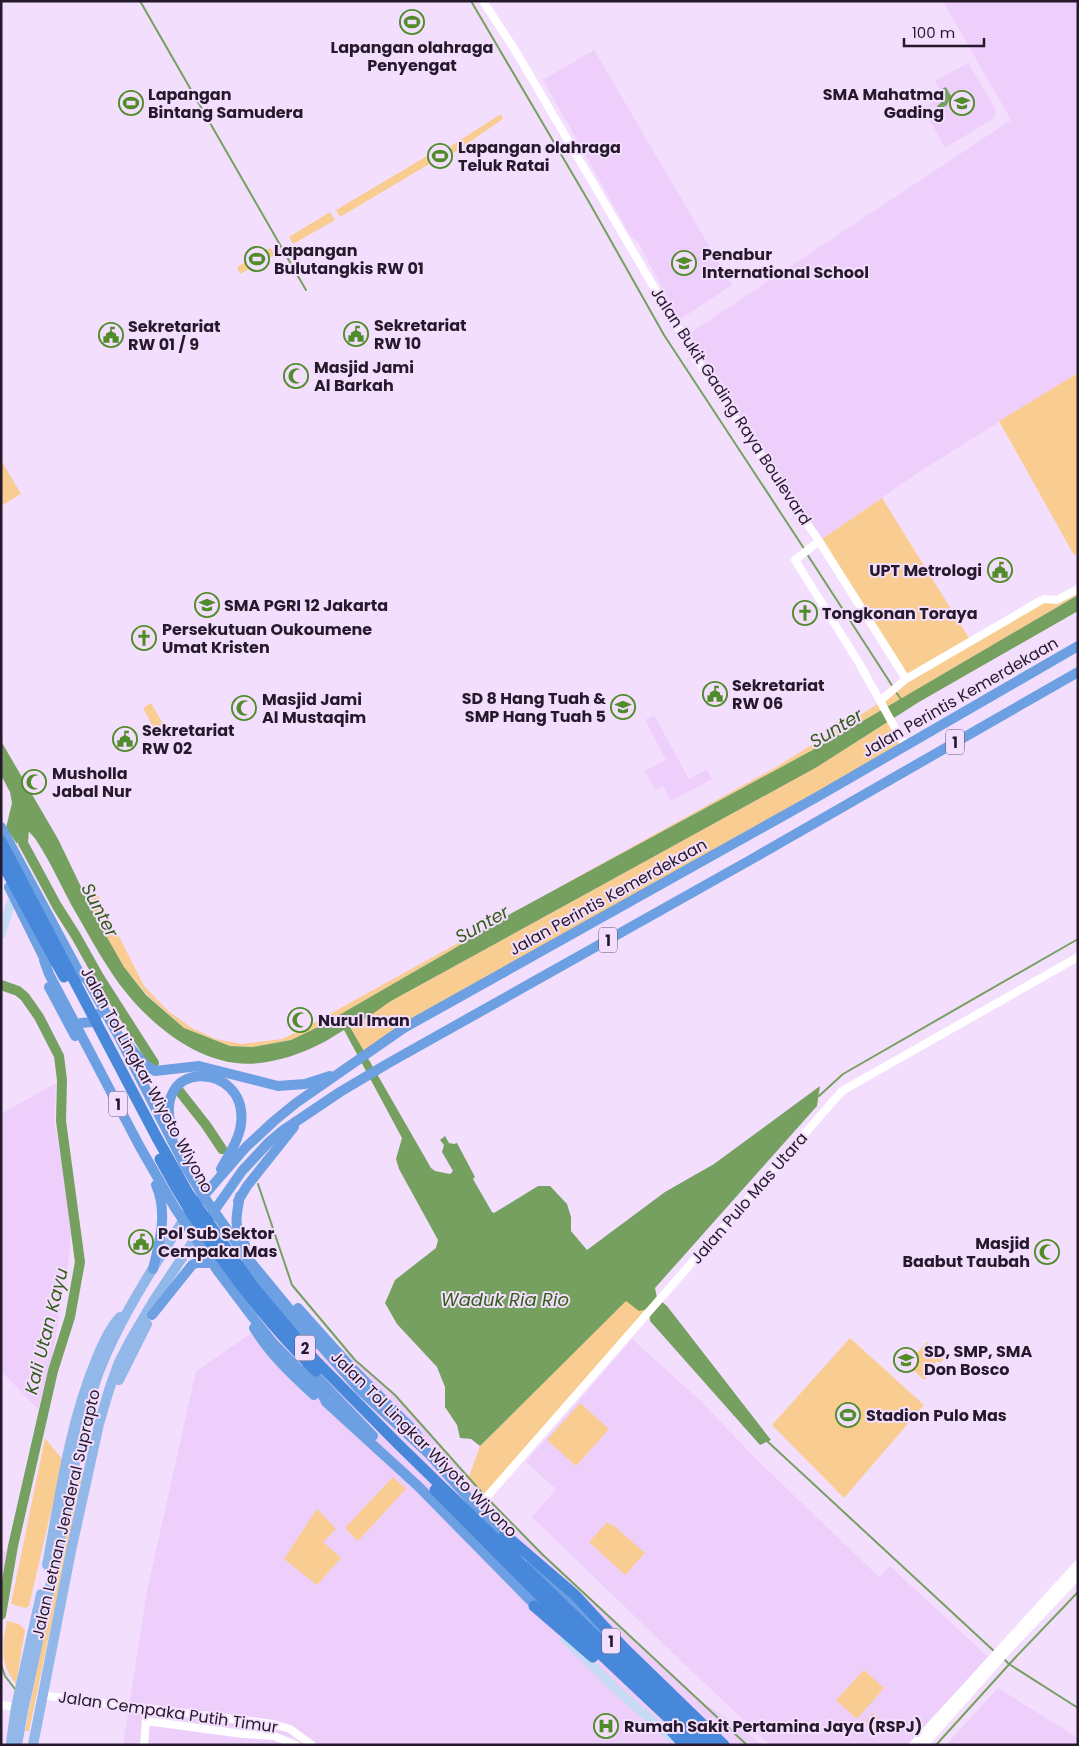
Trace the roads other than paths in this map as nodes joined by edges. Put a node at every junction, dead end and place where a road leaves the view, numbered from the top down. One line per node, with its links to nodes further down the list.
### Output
1 (483, 1): 2 (street, Jalan Bukit Gading Raya Boulevard)
2 (816, 543): 6 (street, Jalan Bukit Gading Raya Boulevard); 7 (street)
3 (1078, 589): 6 (street)
4 (1078, 646): 8 (highway, Jalan Perintis Kemerdekaan / 1)
5 (1078, 672): 22 (highway, 1)
6 (904, 680): 7 (street)
7 (882, 700): 8 (street)
8 (905, 746): 21 (highway, Jalan Perintis Kemerdekaan / 1)
9 (1, 827): 10 (highway, 1)
10 (4, 839): 17 (highway, 1); 70 (highway, Jalan Tol Lingkar Wiyoto Wiyono / 2)
11 (1, 860): 69 (highway, Jalan Tol Lingkar Wiyoto Wiyono / 2)
12 (1, 871): 13 (highway, 1)
13 (15, 898): 14 (main road); 16 (highway, 1)
14 (1, 934)
15 (1078, 958): 45 (street, Jalan Pulo Mas Utara)
16 (44, 960): 19 (highway, 1); 28 (highway, 1); 32 (highway)
17 (80, 974): 18 (highway, 1); 20 (highway, 1)
18 (99, 1013): 19 (highway); 27 (highway, 1)
19 (81, 1023): 25 (highway, 1)
20 (119, 1039): 21 (highway); 24 (highway, 1)
21 (346, 1068): 23 (highway, Jalan Perintis Kemerdekaan / 1)
22 (305, 1116): 26 (highway); 30 (highway, 1)
23 (231, 1160): 24 (highway); 27 (highway)
24 (185, 1166): 27 (highway, 1)
25 (168, 1187): 28 (highway, 1); 32 (highway)
26 (240, 1196): 33 (highway); 44 (highway)
27 (200, 1198): 28 (highway); 29 (highway); 30 (highway, 1); 41 (highway, 1)
28 (184, 1217): 29 (highway); 31 (highway, 1); 35 (main road, Jalan Letnan Jenderal Suprapto); 42 (highway, 1)
29 (198, 1217): 30 (highway); 31 (highway)
30 (209, 1218): 31 (highway, 1); 33 (highway, 1)
31 (198, 1234): 34 (highway, 1); 38 (main road, Jalan Letnan Jenderal Suprapto)
32 (158, 1248): 35 (highway)
33 (232, 1250): 41 (highway, 1)
34 (218, 1263): 36 (highway, 1); 40 (highway)
35 (153, 1269): 54 (main road, Jalan Letnan Jenderal Suprapto)
36 (232, 1283): 37 (highway, 1); 39 (highway)
37 (241, 1294): 39 (highway); 43 (highway, 1)
38 (154, 1300): 40 (main road, Jalan Letnan Jenderal Suprapto); 51 (main road, Jalan Letnan Jenderal Suprapto)
39 (244, 1311): 42 (highway)
40 (152, 1315): 50 (main road, Jalan Letnan Jenderal Suprapto)
41 (359, 1389): 44 (highway, 1)
42 (323, 1397): 43 (highway, 1)
43 (383, 1453): 49 (highway, 1)
44 (428, 1453): 45 (highway, 1)
45 (479, 1507): 46 (highway, 1)
46 (504, 1536): 71 (highway, 1); 71 (highway)
47 (1078, 1564): 52 (street)
48 (1078, 1576): 52 (street)
49 (532, 1603): 66 (main road, 1); 67 (highway); 68 (highway, 1)
50 (67, 1606): 51 (main road); 55 (main road, Jalan Letnan Jenderal Suprapto)
51 (58, 1615): 61 (main road, Jalan Letnan Jenderal Suprapto)
52 (1002, 1651): 53 (street)
53 (994, 1660): 72 (street); 73 (street)
54 (25, 1686): 57 (main road, Jalan Letnan Jenderal Suprapto); 60 (main road, Jalan Letnan Jenderal Suprapto)
55 (48, 1696): 58 (street, Jalan Cempaka Putih Timur); 62 (main road, Jalan Letnan Jenderal Suprapto)
56 (1, 1705): 57 (street)
57 (16, 1707): 59 (main road, Jalan Letnan Jenderal Suprapto)
58 (146, 1715): 63 (street); 64 (street); 65 (street, Jalan Cempaka Putih Timur)
59 (11, 1745)
60 (17, 1745)
61 (33, 1745)
62 (40, 1745)
63 (144, 1745)
64 (296, 1745)
65 (312, 1745)
66 (679, 1745)
67 (684, 1745)
68 (693, 1745)
69 (698, 1745)
70 (710, 1745)
71 (722, 1745)
72 (913, 1745)
73 (924, 1745)

